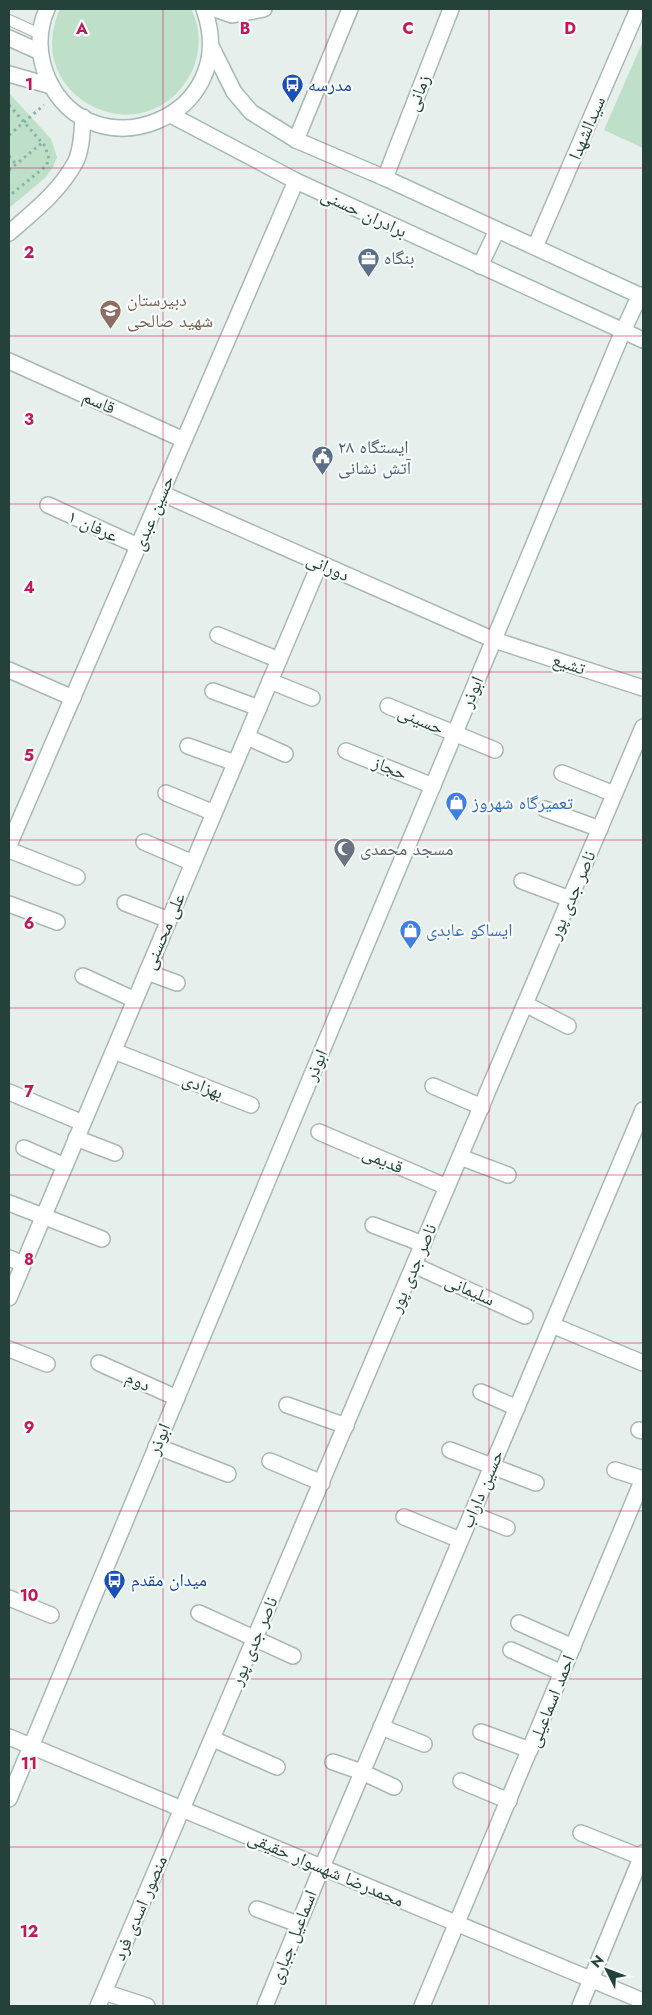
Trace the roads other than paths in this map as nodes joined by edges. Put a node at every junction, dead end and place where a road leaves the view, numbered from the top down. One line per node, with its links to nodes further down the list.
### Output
1 (47, 9): 9 (street)
2 (204, 9): 11 (street)
3 (215, 9): 4 (street)
4 (264, 9)
5 (350, 9): 17 (street)
6 (451, 9): 18 (street, زمانی)
7 (638, 9): 22 (street, سیدالشهدا)
8 (9, 20): 9 (lane)
9 (40, 34): 12 (street)
10 (9, 38): 12 (street)
11 (211, 46): 15 (street); 17 (street)
12 (40, 52): 14 (street)
13 (9, 74): 14 (street)
14 (54, 90): 16 (street)
15 (171, 115): 16 (street); 19 (street, برادران حسنی)
16 (83, 118): 21 (street)
17 (296, 140): 18 (street)
18 (385, 178): 20 (street)
19 (296, 181): 23 (street, برادران حسنی); 28 (street, حسین عبدی)
20 (497, 230): 22 (street); 23 (street)
21 (9, 233)
22 (535, 247): 24 (street)
23 (480, 266): 25 (street, برادران حسنی)
24 (642, 296): 25 (street, ابوذر)
25 (623, 331): 26 (street, برادران حسنی); 34 (street, ابوذر)
26 (643, 340)
27 (11, 367): 28 (street, قاسم)
28 (184, 440): 29 (street, حسین عبدی)
29 (161, 493): 31 (street, حسین عبدی); 32 (street, دورانی)
30 (48, 505): 31 (street, عرفان ۱)
31 (138, 546): 40 (street, حسین عبدی)
32 (320, 563): 34 (street, دورانی); 35 (street, علی محسنی)
33 (218, 635): 35 (street)
34 (494, 640): 38 (street, تشیع); 45 (street, ابوذر)
35 (279, 660): 37 (street, علی محسنی)
36 (9, 670): 40 (street)
37 (270, 681): 41 (street); 43 (street, علی محسنی)
38 (643, 688)
39 (212, 691): 43 (street)
40 (73, 698): 60 (street, حسین عبدی)
41 (312, 698)
42 (388, 706): 45 (street, حسینی)
43 (259, 708): 46 (street, علی محسنی)
44 (643, 727): 55 (street, ناصر جدی پور)
45 (454, 734): 48 (street, حسینی); 53 (street, ابوذر)
46 (247, 737): 50 (street); 51 (street, علی محسنی)
47 (188, 746): 51 (street)
48 (496, 750)
49 (346, 751): 53 (street, حجاز)
50 (285, 754)
51 (236, 763): 57 (street, علی محسنی)
52 (562, 773): 55 (street)
53 (433, 786): 107 (street, ابوذر)
54 (166, 793): 57 (street)
55 (614, 794): 58 (street, ناصر جدی پور)
56 (545, 809): 58 (street)
57 (214, 813): 62 (street, علی محسنی)
58 (600, 829): 65 (street, ناصر جدی پور)
59 (144, 842): 62 (street)
60 (9, 845)
61 (9, 850): 63 (street)
62 (193, 862): 68 (street, علی محسنی)
63 (77, 877)
64 (522, 881): 65 (street)
65 (570, 899): 74 (street, ناصر جدی پور)
66 (125, 903): 68 (street)
67 (9, 904): 69 (street)
68 (169, 920): 70 (street, علی محسنی)
69 (56, 922)
70 (147, 972): 72 (street); 73 (street, علی محسنی)
71 (83, 976): 73 (street)
72 (177, 983)
73 (135, 1000): 76 (street, علی محسنی)
74 (525, 1004): 75 (street); 80 (street, ناصر جدی پور)
75 (568, 1026)
76 (114, 1051): 79 (street, بهزادی); 82 (street, علی محسنی)
77 (433, 1086): 80 (street)
78 (9, 1092): 82 (street)
79 (251, 1105)
80 (482, 1107): 87 (street, ناصر جدی پور)
81 (643, 1110): 101 (street, حسین داراب)
82 (83, 1123): 84 (street, علی محسنی)
83 (319, 1132): 90 (street, قدیمی)
84 (76, 1138): 86 (street); 88 (street, علی محسنی)
85 (24, 1148): 88 (street)
86 (115, 1153)
87 (460, 1157): 89 (street); 90 (street, ناصر جدی پور)
88 (65, 1166): 92 (street, علی محسنی)
89 (508, 1174)
90 (447, 1188): 95 (street, ناصر جدی پور)
91 (9, 1203): 92 (street)
92 (43, 1217): 94 (street); 97 (street, علی محسنی)
93 (373, 1225): 95 (street)
94 (102, 1239)
95 (423, 1244): 98 (street, ناصر جدی پور)
96 (9, 1258): 97 (street)
97 (23, 1264): 99 (street, علی محسنی)
98 (414, 1265): 100 (street, سلیمانی); 110 (street, ناصر جدی پور)
99 (9, 1298)
100 (525, 1316)
101 (552, 1325): 103 (street); 109 (street, حسین داراب)
102 (9, 1349): 104 (street)
103 (643, 1363)
104 (47, 1364)
105 (99, 1364): 107 (street, دوم)
106 (481, 1392): 109 (street)
107 (177, 1398): 111 (street, ابوذر)
108 (287, 1405): 110 (street)
109 (517, 1408): 114 (street, حسین داراب)
110 (346, 1426): 118 (street, ناصر جدی پور)
111 (156, 1446): 116 (street); 138 (street, ابوذر)
112 (450, 1450): 114 (street)
113 (270, 1461): 118 (street)
114 (492, 1465): 119 (street); 120 (street, حسین داراب)
115 (615, 1470): 117 (street)
116 (228, 1474)
117 (643, 1479): 129 (street, احمد اسماعیلی)
118 (322, 1483): 128 (street, ناصر جدی پور)
119 (536, 1483)
120 (472, 1514): 122 (street); 123 (street, حسین داراب)
121 (404, 1517): 123 (street)
122 (507, 1528)
123 (460, 1540): 133 (street, حسین داراب)
124 (9, 1598): 126 (street)
125 (199, 1613): 128 (street)
126 (51, 1615)
127 (519, 1623): 129 (street)
128 (255, 1639): 131 (street); 136 (street, ناصر جدی پور)
129 (573, 1647): 132 (street, احمد اسماعیلی)
130 (511, 1650): 132 (street)
131 (293, 1656)
132 (562, 1673): 139 (street, احمد اسماعیلی)
133 (381, 1727): 137 (street); 142 (street, حسین داراب)
134 (480, 1732): 139 (street)
135 (9, 1736): 138 (street, محمدرضا شهسوار حقیقی)
136 (212, 1739): 141 (street); 147 (street, ناصر جدی پور)
137 (424, 1744)
138 (31, 1746): 145 (street, ابوذر); 147 (street, محمدرضا شهسوار حقیقی)
139 (530, 1750): 146 (street, احمد اسماعیلی)
140 (333, 1762): 142 (street)
141 (277, 1767)
142 (362, 1772): 144 (street); 150 (street, حسین داراب)
143 (461, 1781): 146 (street)
144 (394, 1787)
145 (9, 1799)
146 (509, 1801): 153 (street, احمد اسماعیلی)
147 (183, 1809): 150 (street, محمدرضا شهسوار حقیقی); 155 (street, منصور اسدی فرد)
148 (581, 1833): 149 (street)
149 (642, 1855): 154 (street)
150 (322, 1867): 152 (street, اسماعیل جباری); 153 (street, محمدرضا شهسوار حقیقی)
151 (257, 1909): 152 (street)
152 (298, 1924): 159 (street, اسماعیل جباری)
153 (458, 1924): 154 (street, محمدرضا شهسوار حقیقی); 160 (street, احمد اسماعیلی)
154 (591, 1979): 156 (street, محمدرضا شهسوار حقیقی); 161 (street)
155 (104, 1992): 157 (street, منصور اسدی فرد); 158 (street)
156 (643, 2001)
157 (98, 2006)
158 (147, 2006)
159 (264, 2006)
160 (422, 2006)
161 (580, 2006)

